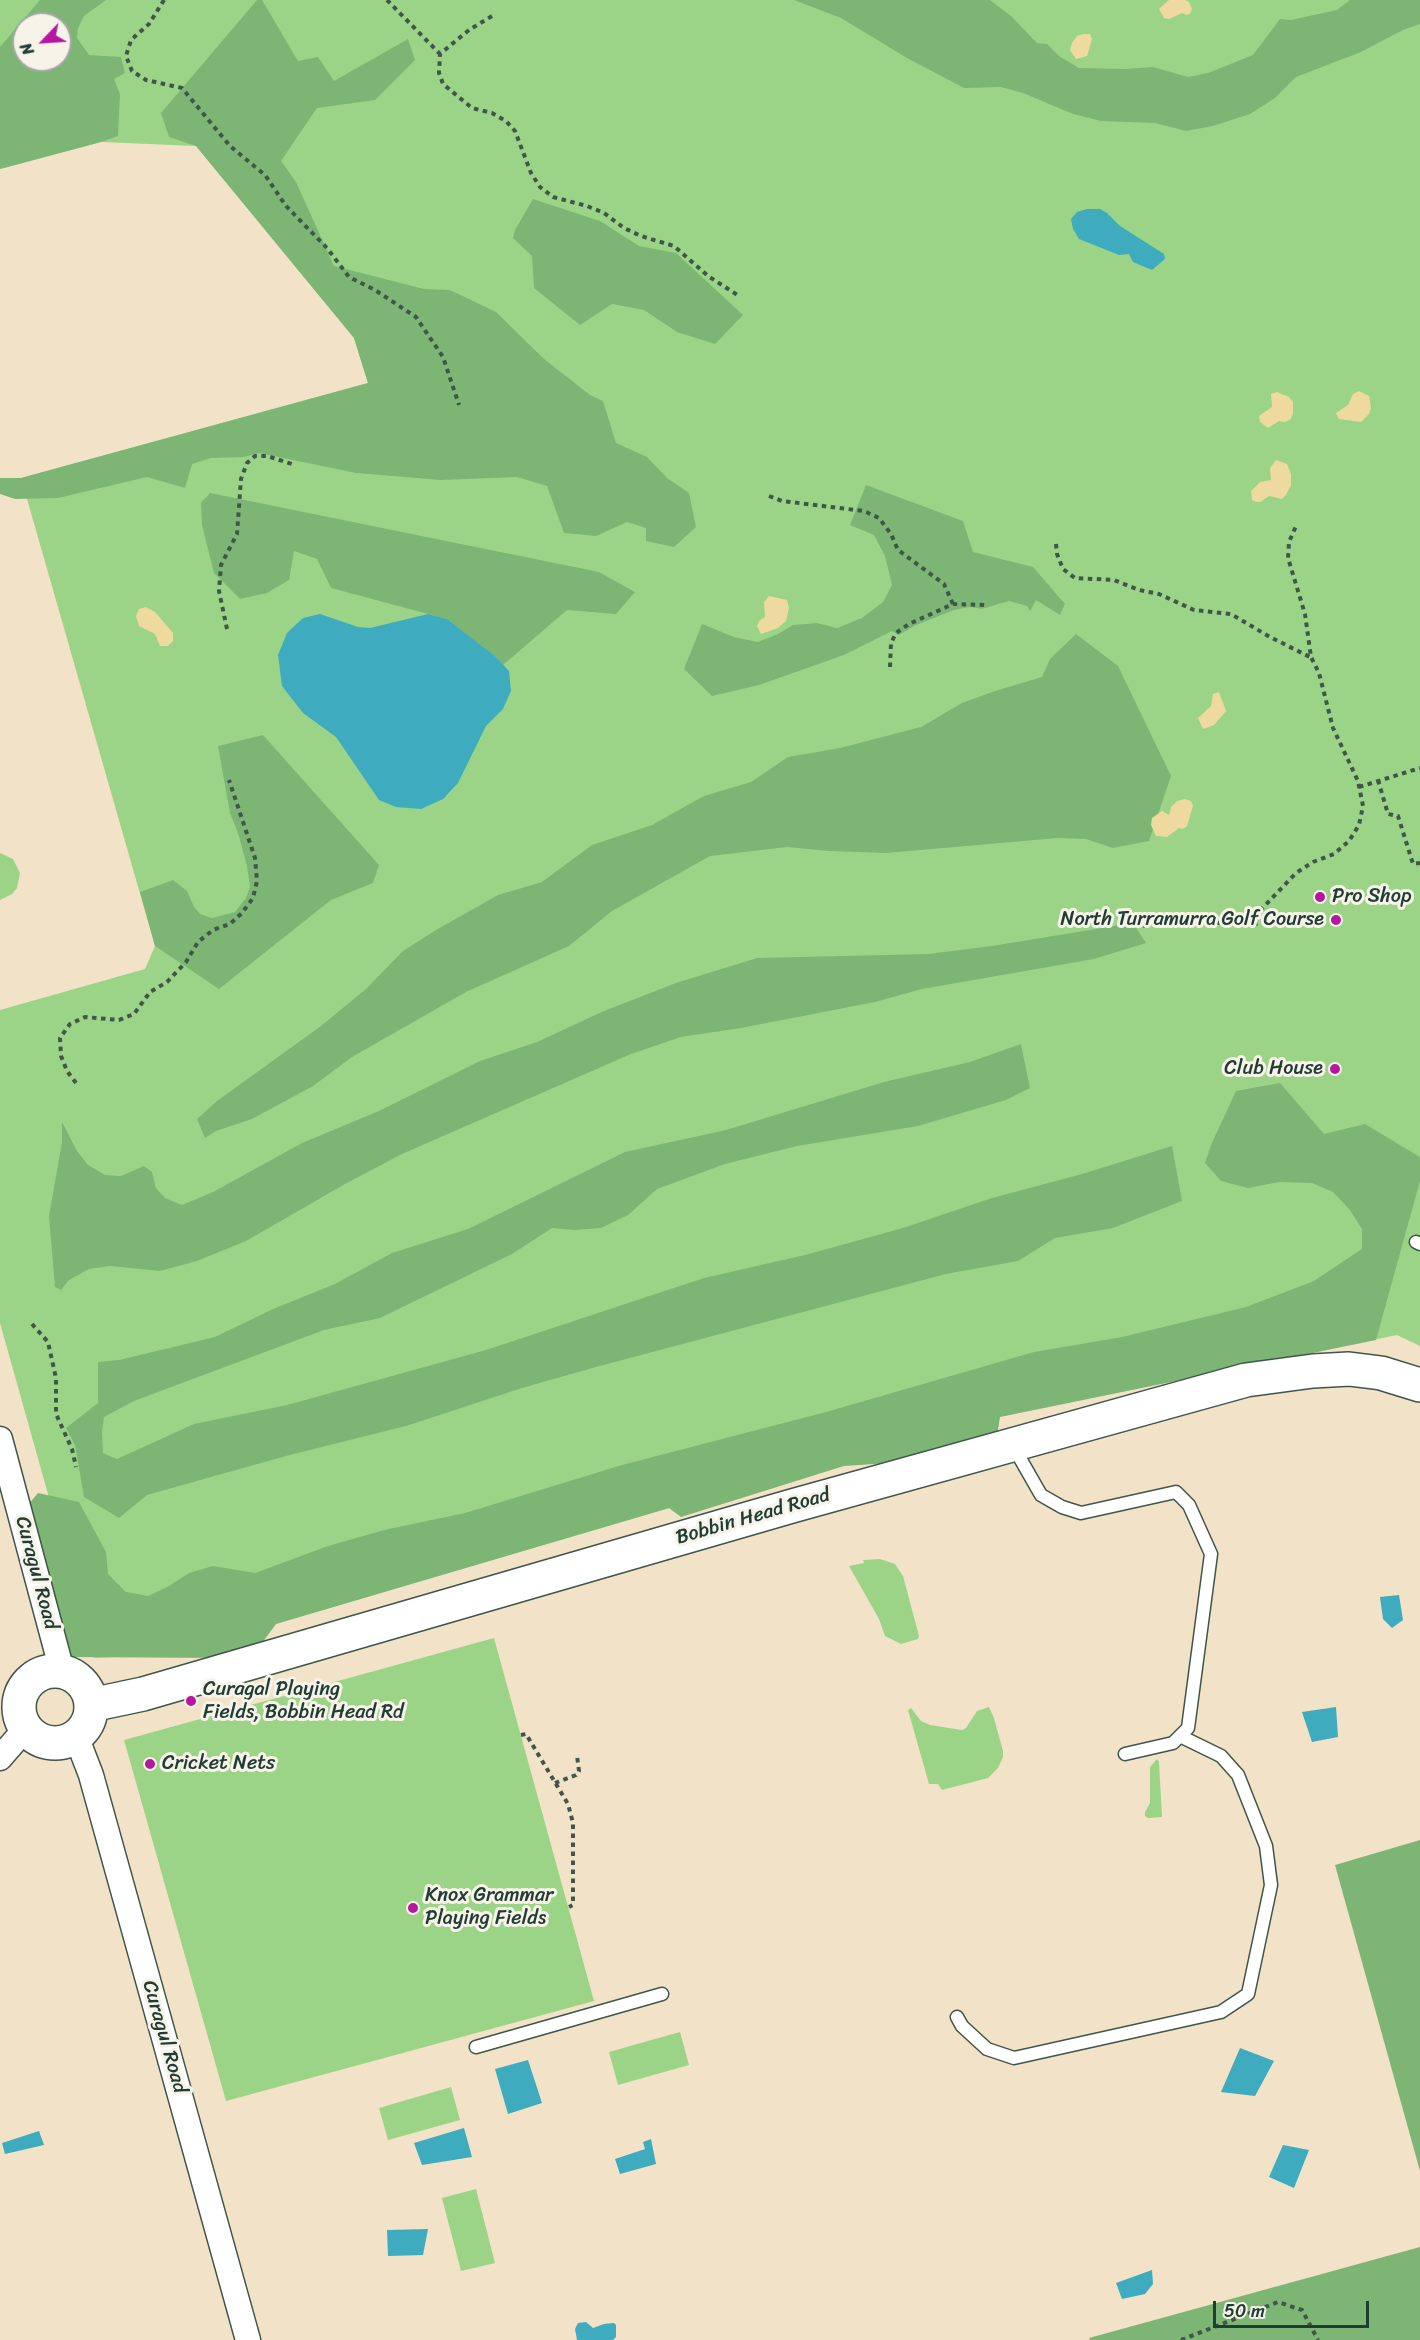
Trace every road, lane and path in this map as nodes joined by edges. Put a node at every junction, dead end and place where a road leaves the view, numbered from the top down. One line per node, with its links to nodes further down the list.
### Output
1 (164, 0): 6 (path)
2 (387, 0): 4 (path)
3 (492, 16): 4 (path)
4 (440, 54): 5 (path)
5 (739, 296)
6 (459, 405)
7 (295, 465): 13 (path)
8 (769, 496): 11 (path)
9 (1296, 526): 14 (path)
10 (1056, 544): 14 (path)
11 (953, 604): 12 (path); 15 (path)
12 (986, 605)
13 (227, 629)
14 (1311, 657): 19 (path)
15 (890, 668)
16 (1420, 768): 18 (path)
17 (229, 780): 24 (path)
18 (1378, 780): 19 (path); 20 (path)
19 (1359, 787): 21 (path)
20 (1420, 862)
21 (1254, 917): 22 (path); 23 (path)
22 (1143, 926)
23 (1256, 926)
24 (76, 1083)
25 (32, 1324): 29 (path)
26 (1420, 1384): 28 (main road, Bobbin Head Road)
27 (0, 1439): 30 (street, Curagul Road)
28 (1013, 1444): 31 (main road, Bobbin Head Road); 35 (lane)
29 (76, 1467)
30 (62, 1671): 31 (main road); 32 (main road)
31 (91, 1705): 34 (main road)
32 (15, 1710): 34 (main road); 38 (street)
33 (521, 1735): 39 (path)
34 (76, 1736): 44 (street, Curagul Road)
35 (1180, 1736): 36 (lane); 42 (lane)
36 (1125, 1754)
37 (577, 1756): 39 (path)
38 (0, 1758)
39 (555, 1783): 40 (path)
40 (569, 1907)
41 (662, 1994): 43 (lane)
42 (957, 2018)
43 (476, 2047)
44 (248, 2340)
45 (1181, 2340): 46 (path)
46 (1318, 2340)

